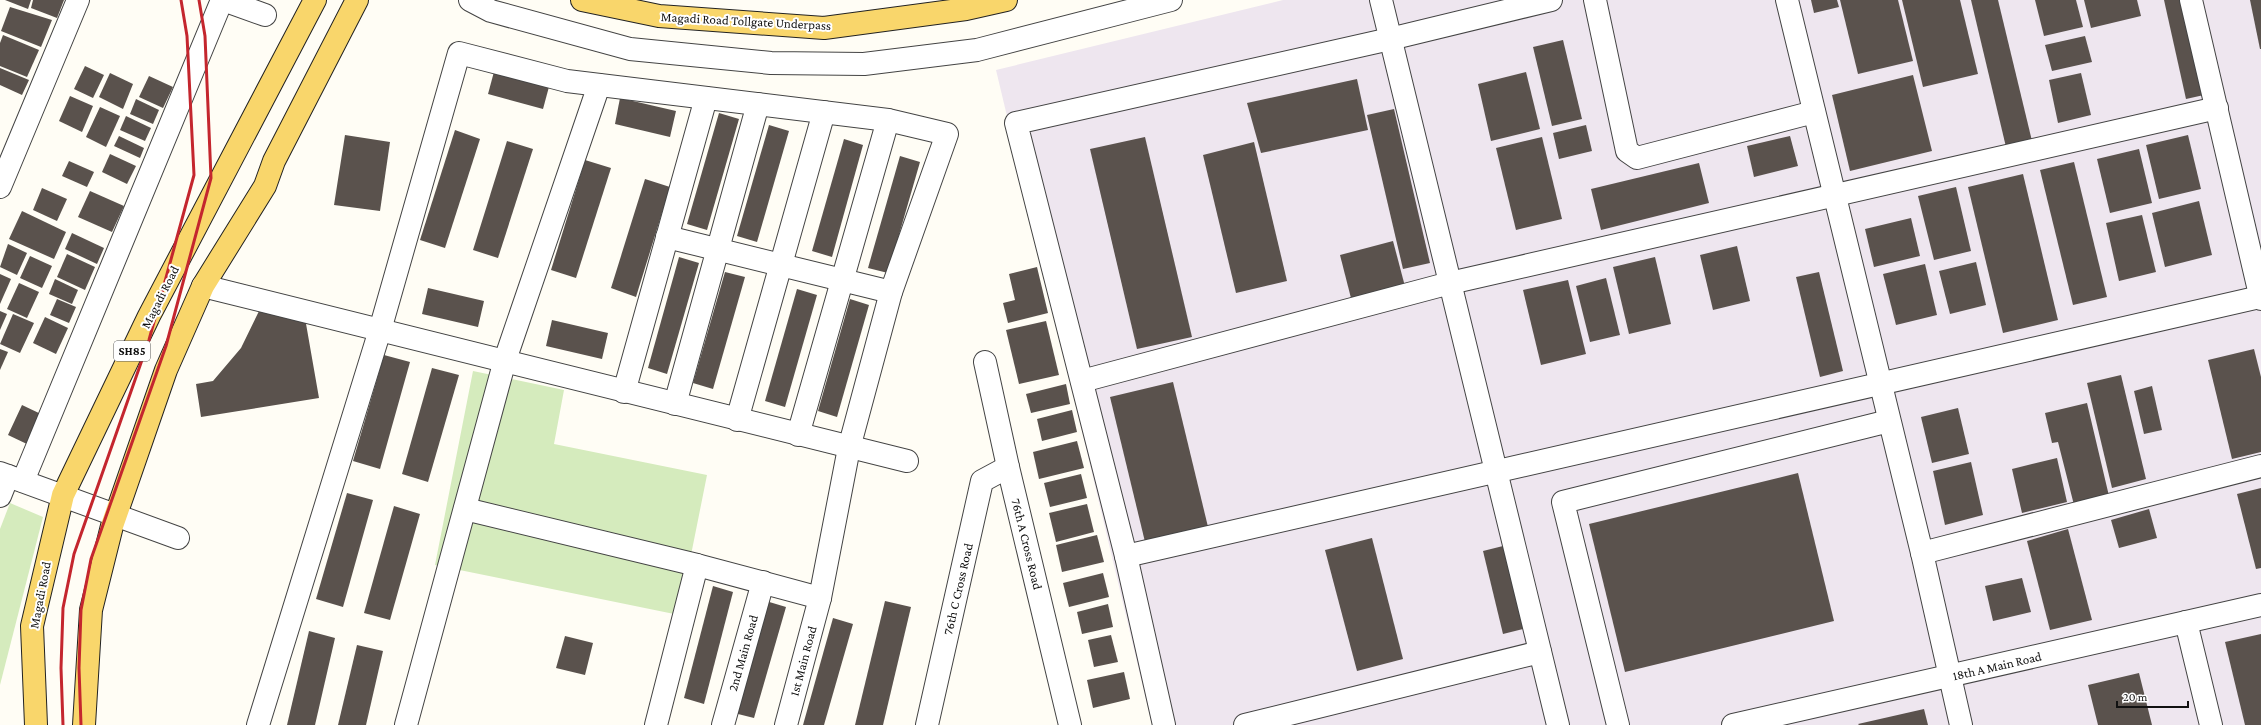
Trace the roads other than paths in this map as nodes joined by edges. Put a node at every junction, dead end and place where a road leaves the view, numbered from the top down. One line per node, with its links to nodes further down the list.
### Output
1 (78, 0): 24 (street)
2 (223, 0): 15 (street); 49 (street)
3 (368, 0): 14 (main road)
4 (470, 0): 7 (street)
5 (582, 0): 6 (main road, Magadi Road Tollgate Underpass)
6 (1006, 0)
7 (1171, 0)
8 (1381, 0): 16 (street)
9 (1551, 0): 16 (street)
10 (1595, 0): 22 (street)
11 (1787, 0): 22 (street)
12 (2191, 0): 20 (street)
13 (314, 1): 50 (main road, Magadi Road / SH85)
14 (353, 8): 31 (main road, SH85)
15 (265, 15)
16 (1390, 39): 30 (street); 37 (street)
17 (598, 85): 18 (street); 34 (street); 35 (street)
18 (706, 98): 19 (street); 26 (street)
19 (758, 104): 21 (street); 27 (street)
20 (2217, 108): 25 (street); 33 (street)
21 (824, 112): 23 (street); 28 (street)
22 (1814, 112): 25 (street)
23 (888, 120): 29 (street); 32 (street, 1st Main Road)
24 (0, 187)
25 (1835, 196): 30 (street); 38 (street)
26 (667, 237): 27 (street); 39 (street)
27 (718, 250): 28 (street); 40 (street)
28 (781, 265): 29 (street); 41 (street)
29 (842, 280): 32 (street); 43 (street)
30 (1450, 283): 37 (street); 48 (street)
31 (203, 286): 34 (street); 52 (main road, SH85)
32 (891, 292): 44 (street, 1st Main Road)
33 (2261, 298): 38 (street)
34 (380, 330): 35 (street); 66 (street)
35 (506, 362): 39 (street); 51 (street)
36 (985, 362): 47 (street, 76th A Cross Road)
37 (1082, 381): 55 (street)
38 (1881, 384): 42 (street); 48 (street)
39 (624, 392): 40 (street)
40 (675, 404): 41 (street)
41 (737, 420): 43 (street)
42 (1890, 421): 54 (street); 76 (street)
43 (798, 435): 44 (street)
44 (849, 448): 45 (street); 58 (street, 1st Main Road)
45 (907, 462)
46 (2261, 466): 54 (street)
47 (1008, 467): 71 (street, 76th C Cross Road); 72 (street, 76th A Cross Road)
48 (1496, 470): 55 (street); 61 (street)
49 (8, 482): 50 (street)
50 (63, 495): 52 (street); 64 (main road, Magadi Road / SH85)
51 (466, 509): 56 (street); 67 (street)
52 (116, 514): 53 (street); 65 (main road, SH85)
53 (178, 538)
54 (1922, 553): 62 (street)
55 (1126, 556): 73 (street)
56 (697, 565): 57 (street); 68 (street)
57 (763, 582): 58 (street); 69 (street, 2nd Main Road)
58 (820, 598): 70 (street, 1st Main Road)
59 (2261, 605): 60 (street, 18th A Main Road)
60 (2186, 622): 62 (street, 18th A Main Road); 79 (street)
61 (1540, 652): 74 (street); 75 (street)
62 (1950, 677): 63 (street, 18th A Main Road); 78 (street)
63 (1778, 720): 77 (street, 18th A Main Road)
64 (36, 725)
65 (84, 725)
66 (258, 725)
67 (406, 725)
68 (656, 725)
69 (723, 725)
70 (786, 725)
71 (927, 725)
72 (1070, 725)
73 (1164, 725)
74 (1245, 725)
75 (1558, 725)
76 (1618, 725)
77 (1733, 725)
78 (1961, 725)
79 (2211, 725)

